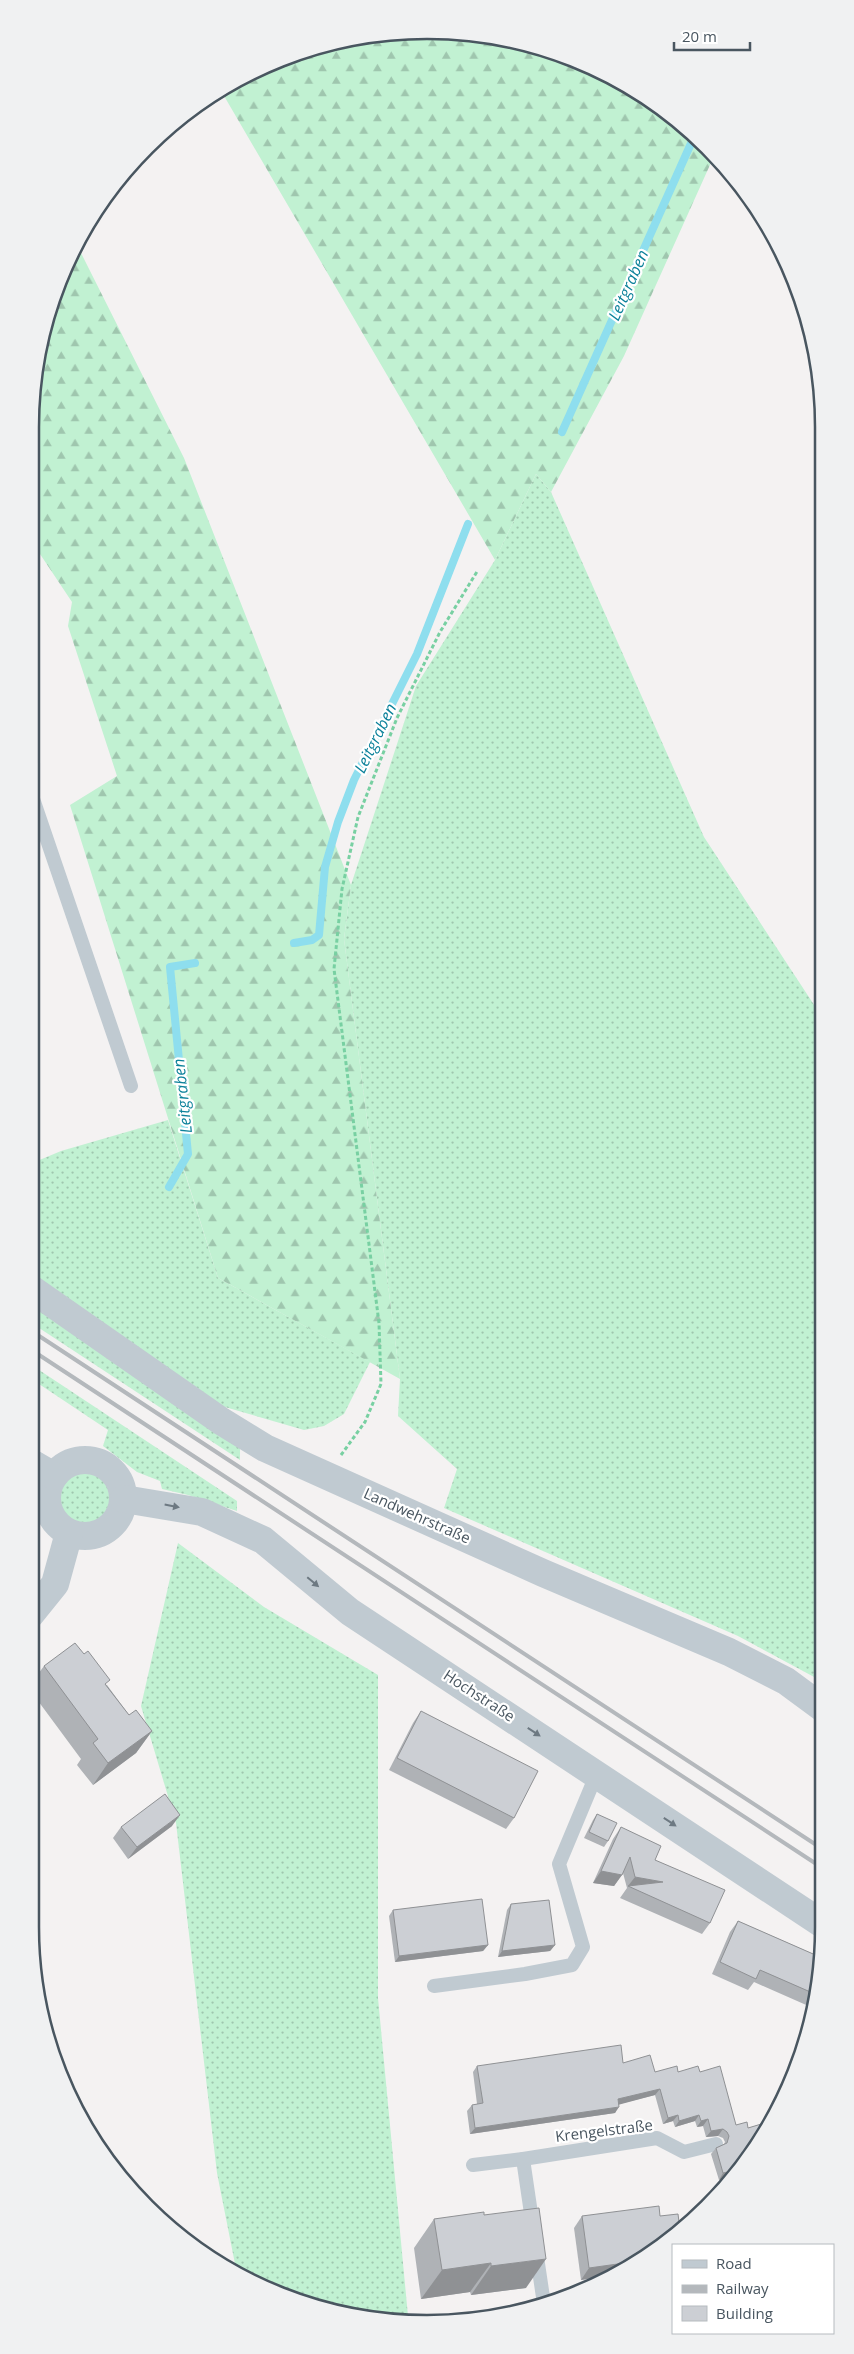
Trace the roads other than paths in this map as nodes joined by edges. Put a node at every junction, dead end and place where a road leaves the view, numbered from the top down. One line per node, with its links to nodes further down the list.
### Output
1 (39, 816): 2 (lane)
2 (131, 1086)
3 (39, 1294): 9 (street, Landwehrstraße)
4 (39, 1467): 5 (street)
5 (54, 1476): 6 (street); 7 (street)
6 (124, 1499): 7 (street); 10 (street, Hochstraße, one-way to 10)
7 (69, 1533): 8 (street)
8 (39, 1604)
9 (815, 1703)
10 (597, 1773): 11 (street, Hochstraße, one-way to 11); 12 (lane)
11 (815, 1919)
12 (434, 1986)
13 (716, 2144): 14 (lane, Krengelstraße)
14 (523, 2159): 15 (lane, Krengelstraße); 16 (lane)
15 (473, 2165)
16 (543, 2298)

